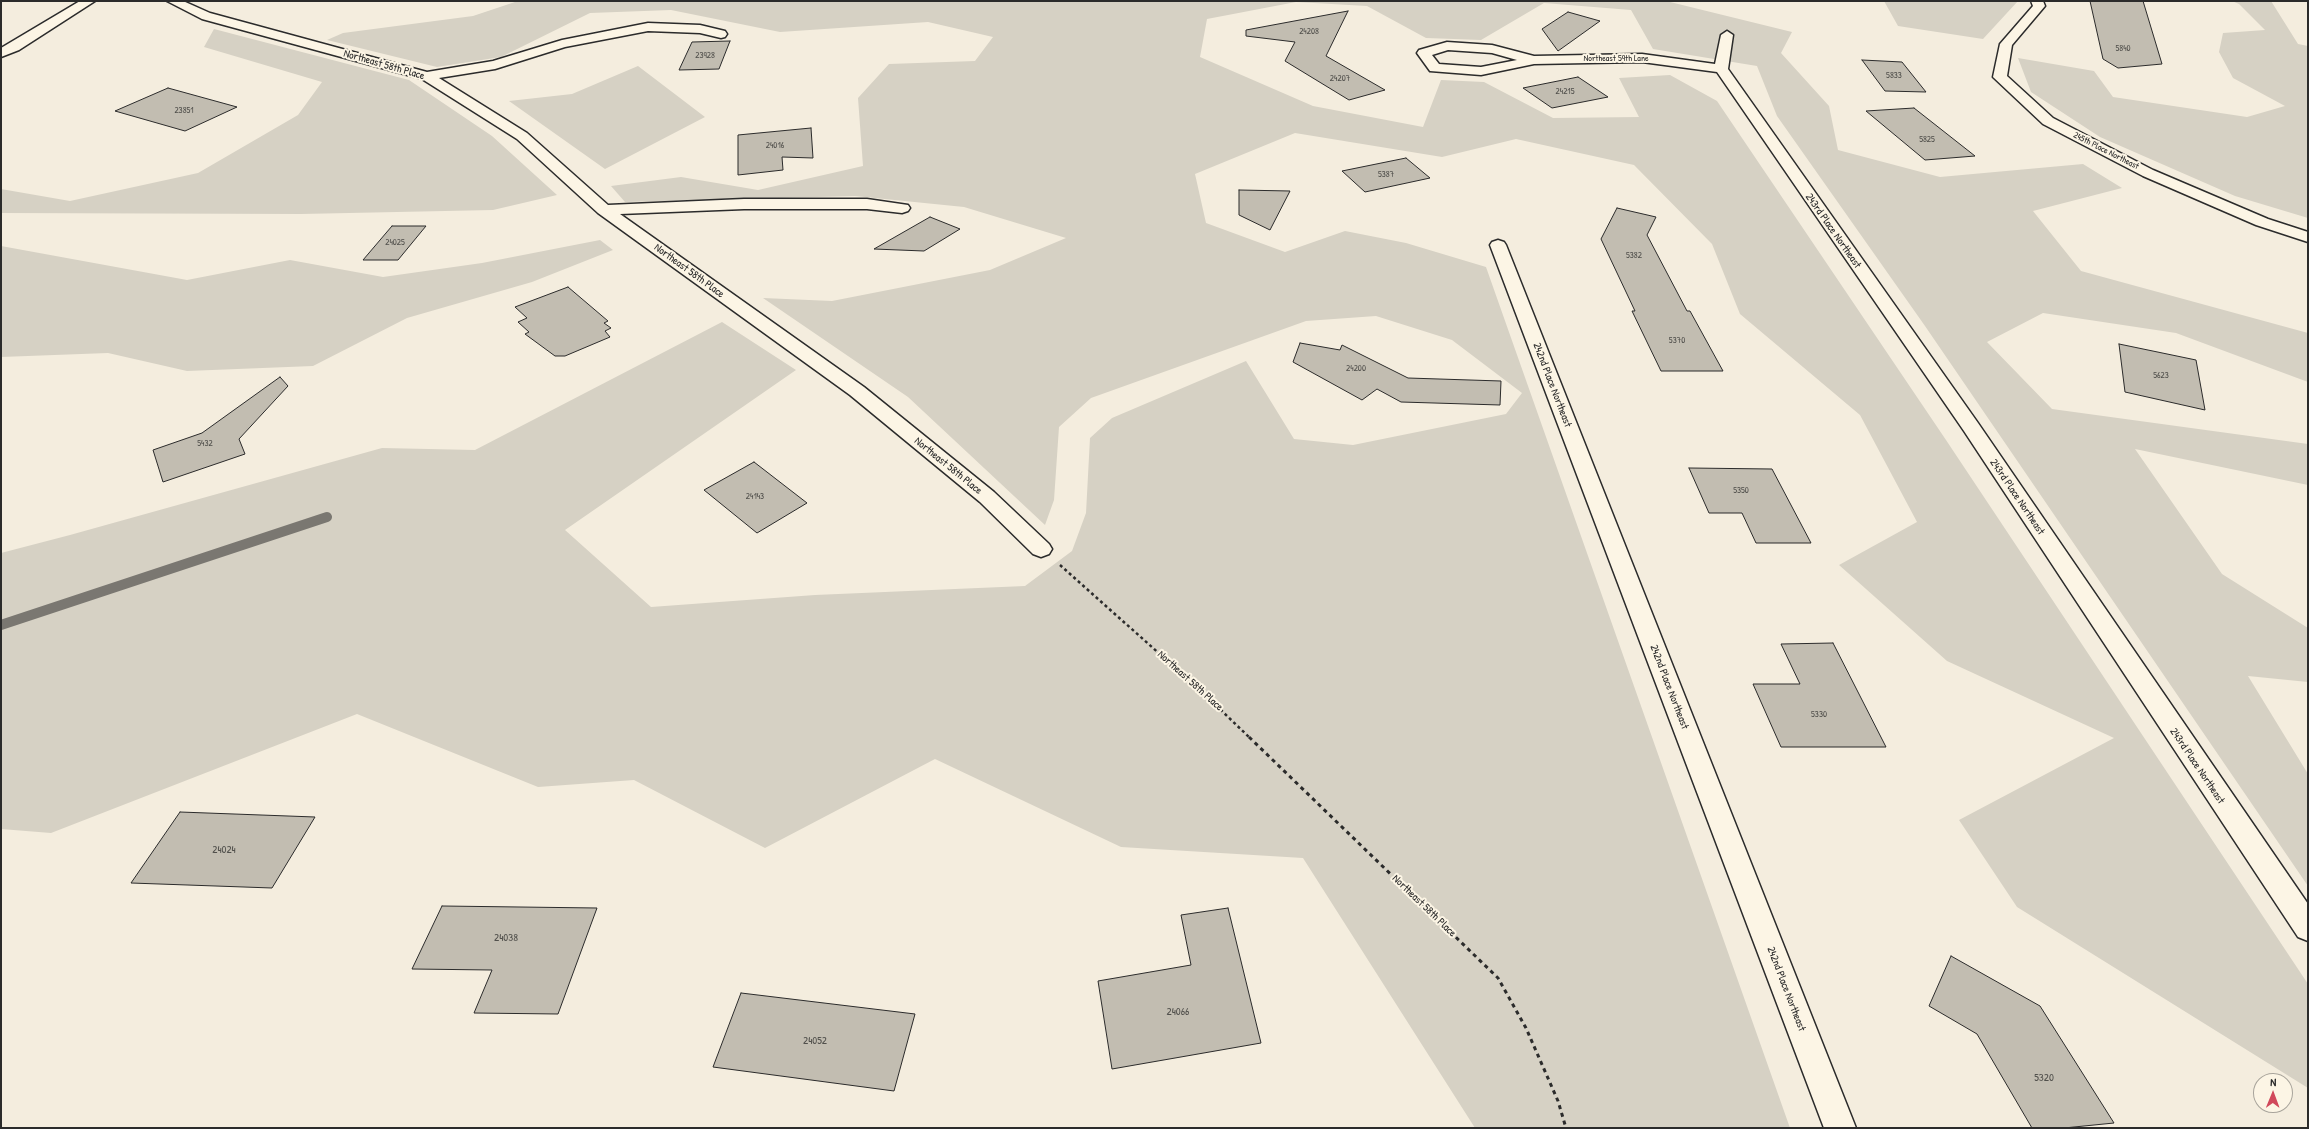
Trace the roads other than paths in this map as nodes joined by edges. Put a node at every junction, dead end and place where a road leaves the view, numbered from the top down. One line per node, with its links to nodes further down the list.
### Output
1 (89, 1): 6 (street)
2 (173, 1): 9 (street, Northeast 58th Place)
3 (2037, 1): 12 (street, 245th Place Northeast)
4 (722, 34): 9 (street)
5 (1728, 35): 8 (street)
6 (1, 53)
7 (1534, 60): 7 (street, Northeast 59th Lane); 8 (street, Northeast 59th Lane)
8 (1721, 69): 15 (street, 243rd Place Northeast)
9 (427, 76): 11 (street, Northeast 58th Place)
10 (902, 208): 11 (street)
11 (604, 210): 14 (street, Northeast 58th Place)
12 (2308, 237)
13 (1498, 246): 16 (street, 242nd Place Northeast)
14 (1041, 549)
15 (2308, 928)
16 (1840, 1128)

